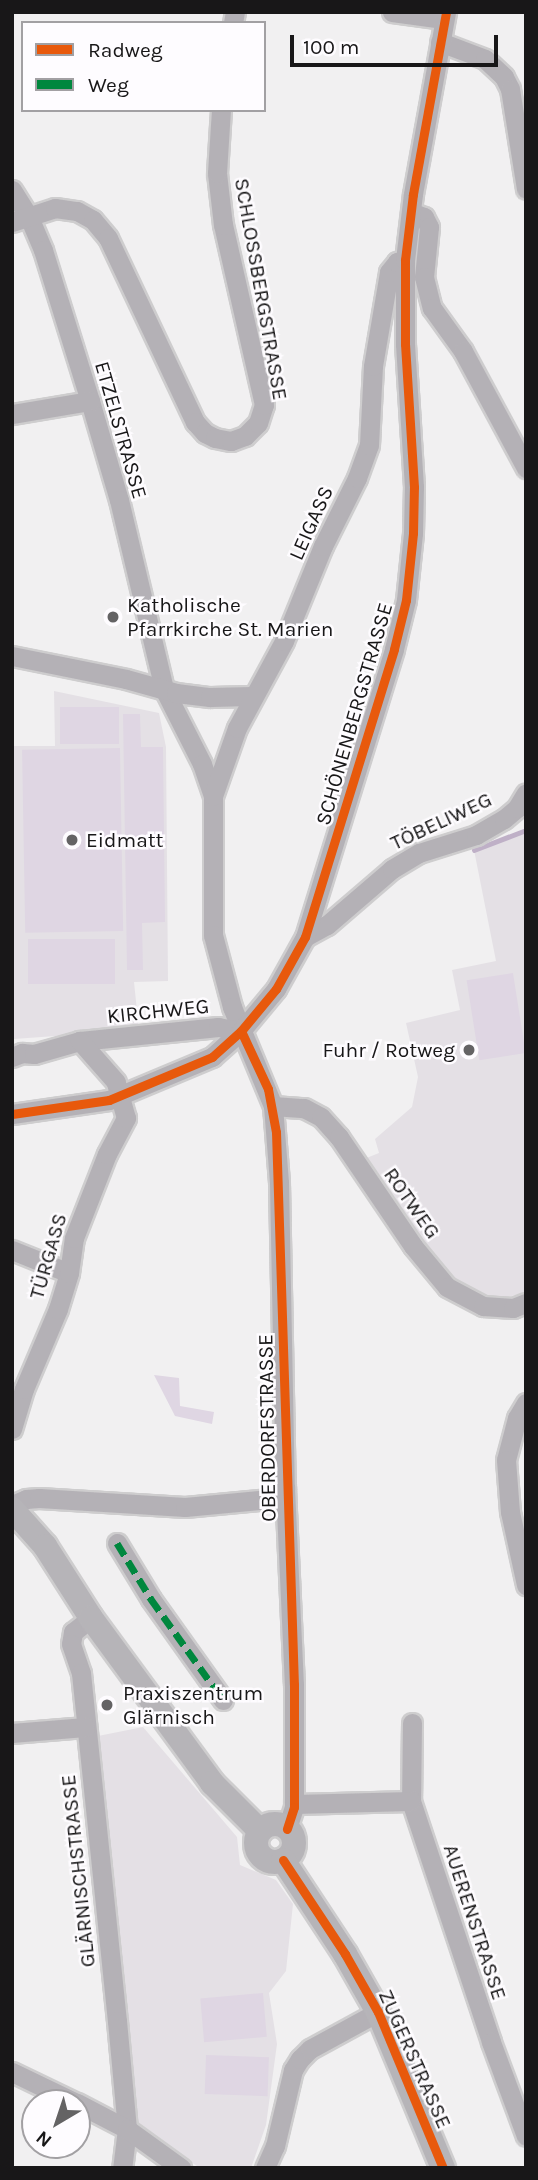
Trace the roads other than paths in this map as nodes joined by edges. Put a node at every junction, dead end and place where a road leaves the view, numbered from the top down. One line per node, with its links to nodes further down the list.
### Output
1 (392, 12): 2 (street)
2 (414, 14): 3 (street)
3 (445, 16): 4 (street, SCHÖNENBERGSTRASSE)
4 (440, 42): 6 (street); 8 (street, SCHÖNENBERGSTRASSE)
5 (220, 112): 9 (street, SCHLOSSBERGSTRASSE)
6 (526, 189)
7 (12, 190): 9 (street, ETZELSTRASSE)
8 (411, 212): 10 (street, SCHÖNENBERGSTRASSE); 13 (street)
9 (21, 220): 11 (street, ETZELSTRASSE)
10 (405, 260): 16 (street, LEIGASS); 19 (street, SCHÖNENBERGSTRASSE)
11 (90, 401): 12 (street); 15 (street, ETZELSTRASSE)
12 (12, 414)
13 (526, 468)
14 (12, 656): 15 (street)
15 (164, 689): 16 (street); 18 (street, OBERDORFSTRASSE)
16 (252, 696): 18 (street, LEIGASS)
17 (526, 793): 19 (street, TÖBELIWEG)
18 (213, 796): 20 (street, OBERDORFSTRASSE)
19 (305, 937): 20 (street, SCHÖNENBERGSTRASSE)
20 (241, 1031): 21 (street, KIRCHWEG); 23 (street, SCHÖNENBERGSTRASSE); 24 (street, OBERDORFSTRASSE)
21 (80, 1041): 22 (street, KIRCHWEG); 23 (street, KIRCHWEG)
22 (12, 1057)
23 (121, 1097): 25 (street, SCHÖNENBERGSTRASSE); 27 (street, TÜRGASS)
24 (273, 1106): 28 (street, ROTWEG); 31 (street, OBERDORFSTRASSE)
25 (12, 1114)
26 (12, 1250): 27 (street)
27 (69, 1273): 30 (street, TÜRGASS)
28 (526, 1303)
29 (526, 1403): 34 (street)
30 (12, 1429)
31 (285, 1488): 32 (street); 41 (street, OBERDORFSTRASSE)
32 (12, 1507): 35 (main road, ZUGERSTRASSE)
33 (117, 1544): 36 (street)
34 (526, 1586)
35 (91, 1618): 38 (street, GLÄRNISCHSTRASSE); 43 (main road, ZUGERSTRASSE)
36 (223, 1700)
37 (412, 1723): 40 (street, AUERENSTRASSE)
38 (85, 1727): 39 (street); 49 (street, GLÄRNISCHSTRASSE)
39 (12, 1733)
40 (411, 1801): 41 (street); 50 (street, AUERENSTRASSE)
41 (294, 1804): 42 (street, OBERDORFSTRASSE)
42 (287, 1829): 43 (main road); 44 (main road)
43 (260, 1831): 44 (main road, ZUGERSTRASSE)
44 (283, 1860): 45 (main road, ZUGERSTRASSE)
45 (378, 2012): 53 (street); 54 (main road, ZUGERSTRASSE)
46 (12, 2072): 47 (street)
47 (48, 2089)
48 (91, 2110): 49 (street)
49 (127, 2129): 51 (street, GLÄRNISCHSTRASSE); 52 (street)
50 (526, 2136)
51 (122, 2168)
52 (181, 2168)
53 (265, 2168)
54 (443, 2168)

